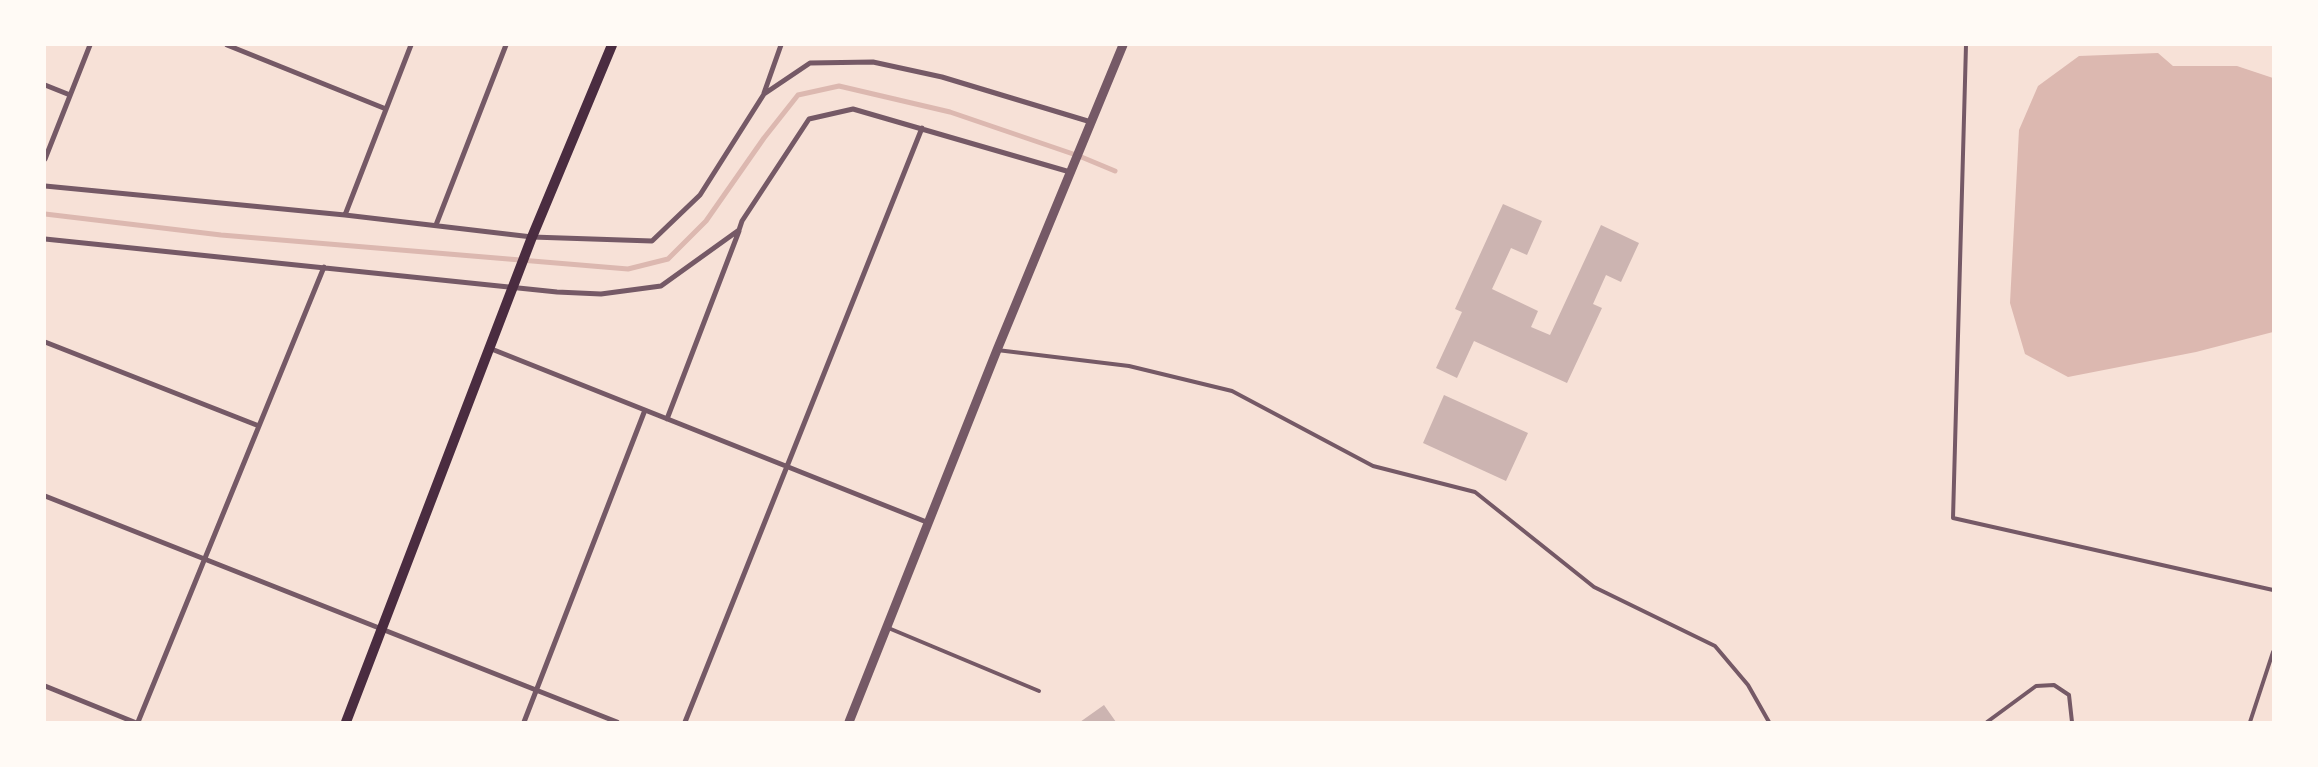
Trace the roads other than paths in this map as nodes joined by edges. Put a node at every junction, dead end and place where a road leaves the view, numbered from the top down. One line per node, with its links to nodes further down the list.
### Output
1 (90, 45): 11 (street)
2 (227, 45): 12 (street)
3 (411, 45): 12 (street)
4 (506, 45): 19 (street)
5 (612, 45): 22 (main road)
6 (781, 45): 10 (street)
7 (1123, 45): 13 (street)
8 (1966, 45): 35 (lane)
9 (45, 85): 11 (street)
10 (764, 94): 13 (street); 22 (street)
11 (70, 95): 15 (street)
12 (386, 109): 18 (street)
13 (1091, 122): 16 (street)
14 (922, 128): 16 (street); 20 (street); 31 (street)
15 (45, 159)
16 (1071, 170): 27 (street)
17 (45, 186): 18 (street)
18 (345, 216): 19 (street)
19 (436, 225): 22 (street)
20 (740, 230): 24 (street); 29 (street)
21 (45, 240): 23 (street)
22 (531, 240): 24 (main road)
23 (324, 267): 24 (street); 30 (street)
24 (514, 283): 26 (main road)
25 (45, 342): 30 (street)
26 (489, 348): 28 (street); 37 (main road)
27 (997, 350): 33 (street); 49 (lane)
28 (645, 410): 29 (street); 40 (street)
29 (667, 419): 31 (street)
30 (259, 426): 34 (street)
31 (785, 466): 33 (street); 47 (street)
32 (45, 496): 34 (street)
33 (929, 524): 36 (street)
34 (205, 558): 37 (street); 43 (street)
35 (2273, 590)
36 (886, 627): 41 (lane); 48 (street)
37 (381, 628): 40 (street); 44 (main road)
38 (2273, 652): 52 (lane)
39 (45, 686): 42 (street)
40 (536, 690): 45 (street); 46 (street)
41 (1039, 691)
42 (134, 722)
43 (138, 722)
44 (346, 722)
45 (524, 722)
46 (617, 722)
47 (685, 722)
48 (849, 722)
49 (1769, 722)
50 (1987, 722): 51 (lane)
51 (2072, 722)
52 (2250, 722)

